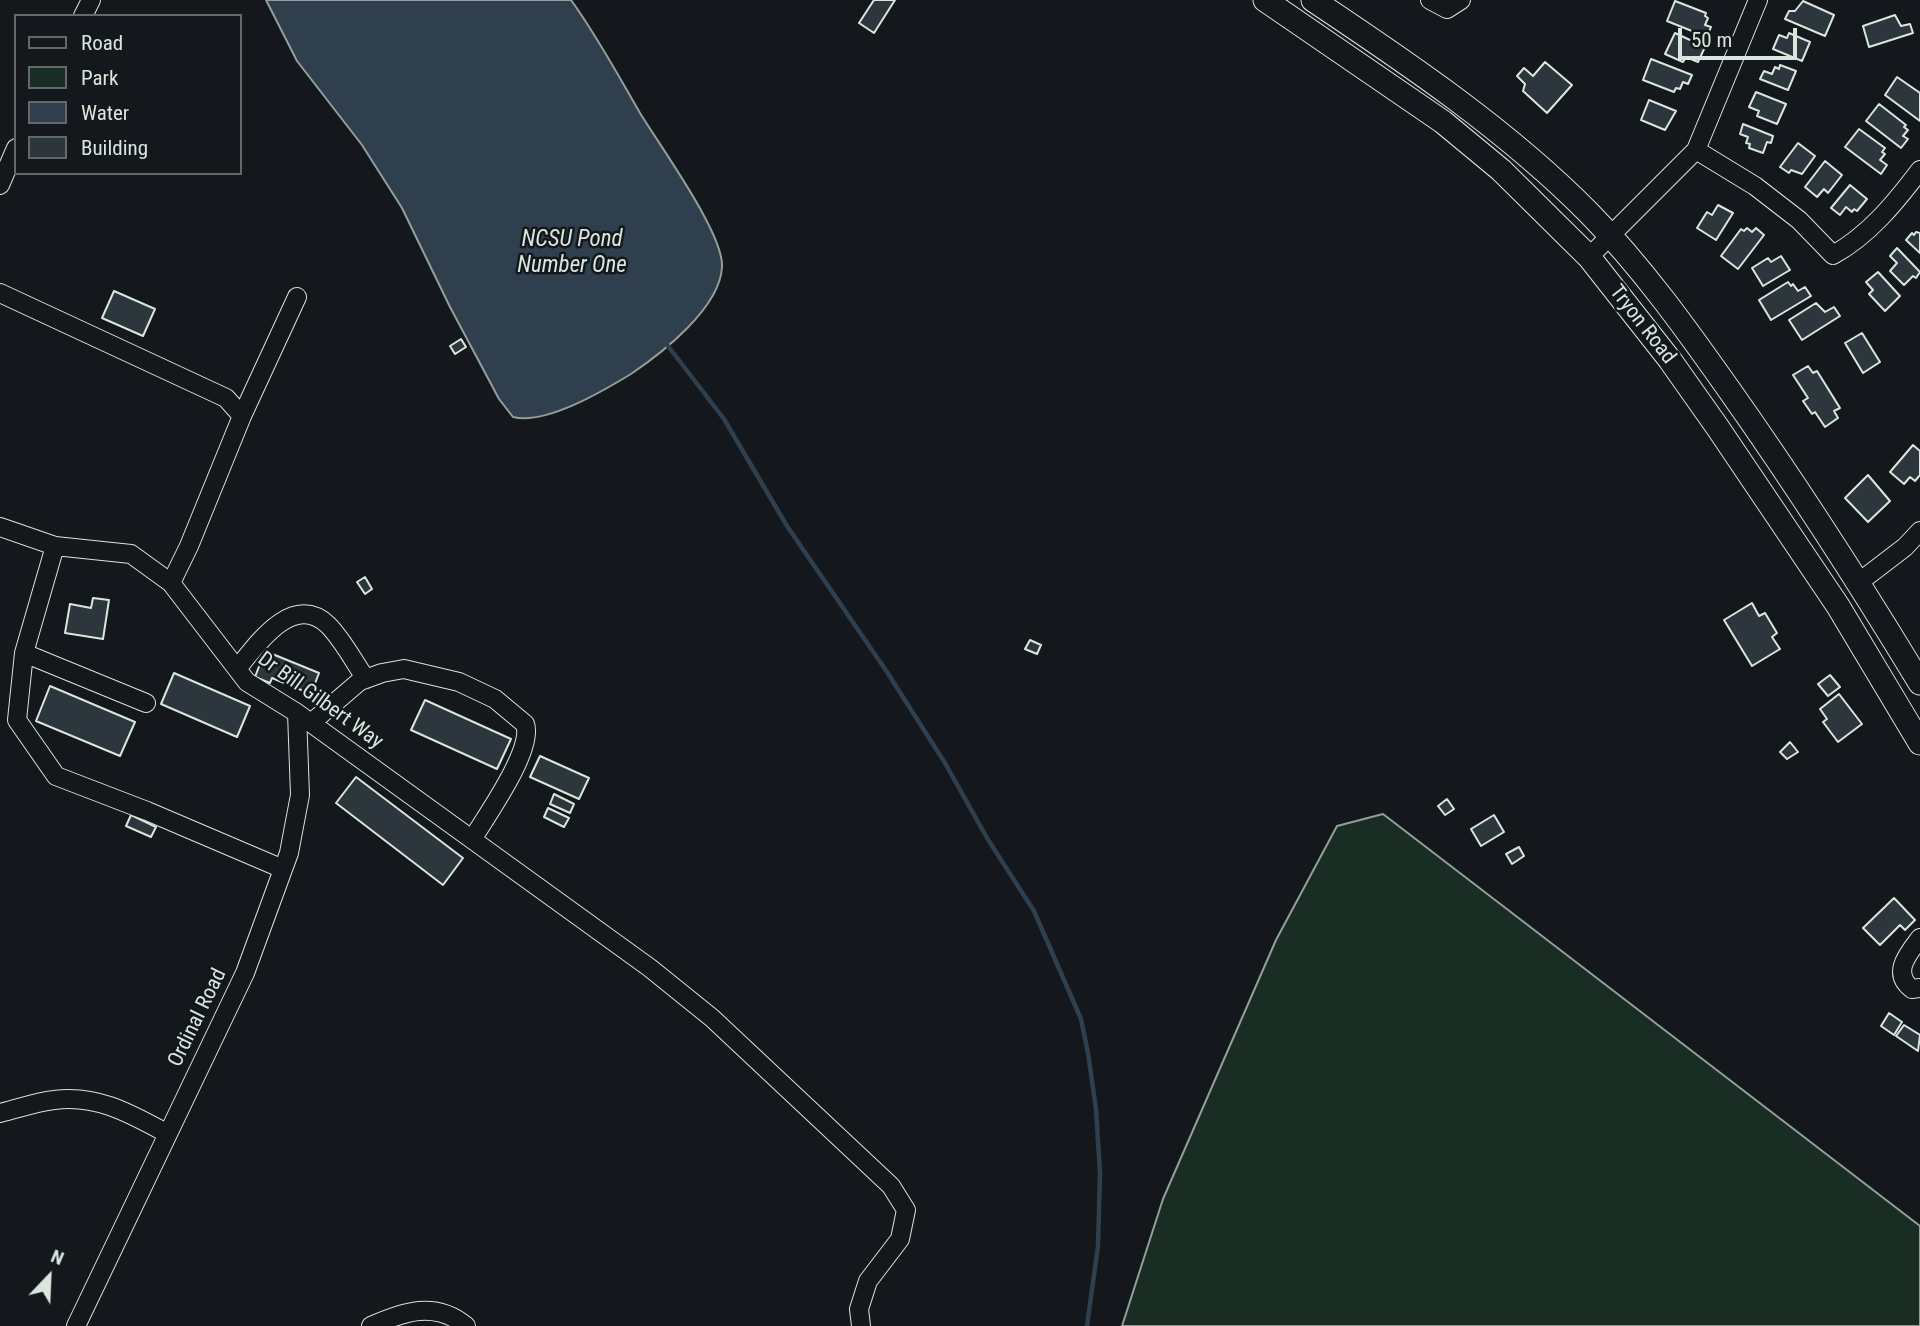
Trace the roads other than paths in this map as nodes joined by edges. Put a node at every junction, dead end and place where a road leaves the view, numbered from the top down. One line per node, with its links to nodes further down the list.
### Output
1 (1265, 0): 11 (main road, Tryon Road)
2 (1430, 0): 3 (street)
3 (1461, 0)
4 (1758, 0): 6 (street)
5 (1318, 1): 10 (main road, Tryon Road)
6 (1696, 150): 8 (street); 10 (street)
7 (14, 153): 9 (street)
8 (1920, 170)
9 (0, 185)
10 (1610, 235): 11 (street); 19 (main road, Tryon Road)
11 (1589, 257): 26 (main road, Tryon Road)
12 (0, 293): 14 (street)
13 (298, 297): 14 (street)
14 (242, 416): 18 (street)
15 (0, 527): 17 (street, Dr Bill Gilbert Way)
16 (1920, 531): 19 (street)
17 (55, 546): 18 (street, Dr Bill Gilbert Way); 20 (street)
18 (171, 583): 21 (street, Dr Bill Gilbert Way)
19 (1858, 583): 23 (main road, Tryon Road)
20 (24, 653): 24 (street); 28 (street)
21 (237, 669): 22 (street); 25 (street, Dr Bill Gilbert Way)
22 (366, 679): 25 (street); 27 (street)
23 (1920, 683)
24 (146, 703)
25 (304, 718): 27 (street, Dr Bill Gilbert Way); 28 (street, Ordinal Road)
26 (1920, 743)
27 (473, 838): 36 (street, Dr Bill Gilbert Way)
28 (283, 869): 32 (street, Ordinal Road)
29 (1920, 937): 30 (street)
30 (1920, 988)
31 (0, 1113): 32 (street)
32 (168, 1134): 33 (street, Ordinal Road)
33 (76, 1326)
34 (371, 1326): 35 (street)
35 (466, 1326)
36 (861, 1326)

